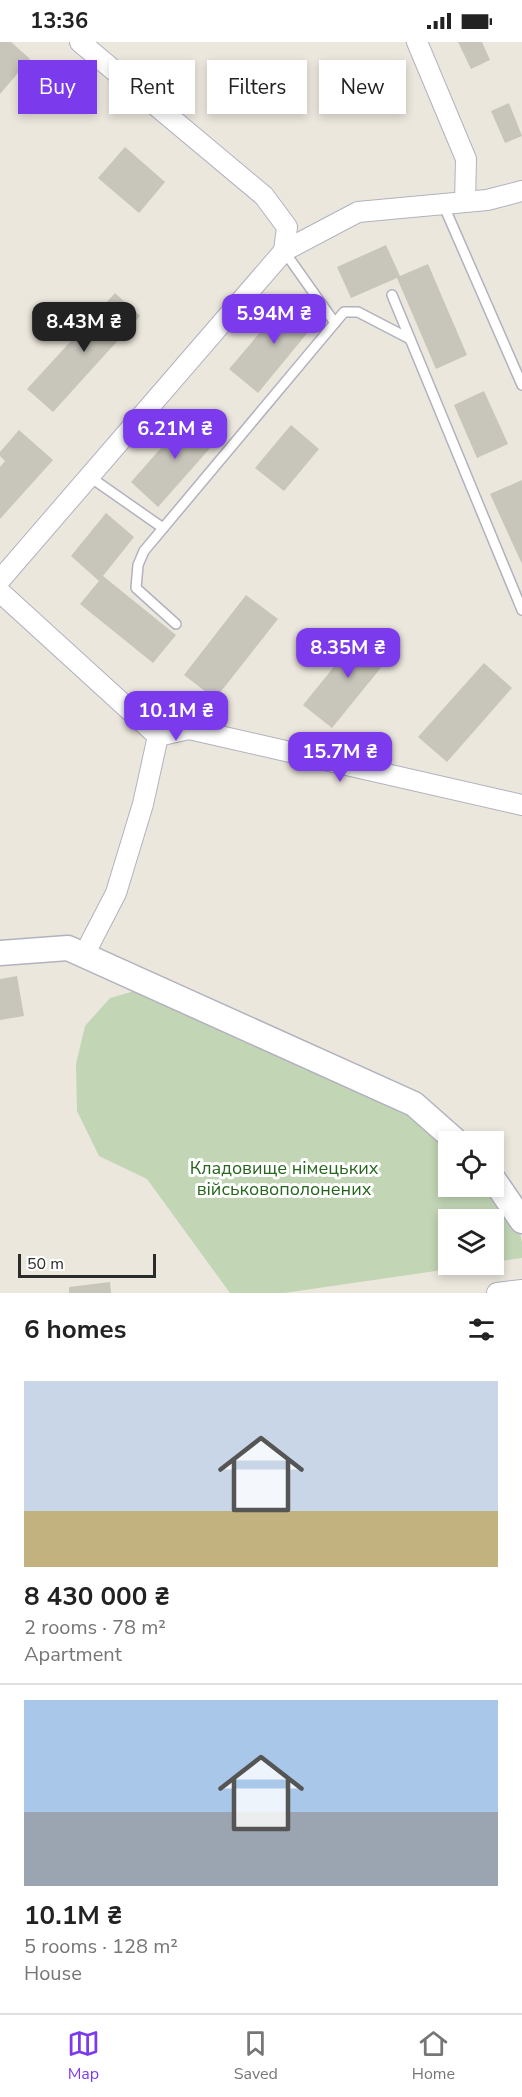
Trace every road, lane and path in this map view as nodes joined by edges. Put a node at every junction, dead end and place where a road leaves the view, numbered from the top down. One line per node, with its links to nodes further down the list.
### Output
1 (80, 42): 6 (street)
2 (417, 42): 4 (street)
3 (522, 191): 4 (street)
4 (465, 202): 5 (street)
5 (443, 204): 6 (street); 10 (lane)
6 (284, 251): 8 (lane); 11 (street)
7 (392, 295): 9 (lane)
8 (335, 323): 9 (lane); 12 (lane)
9 (410, 339): 15 (lane)
10 (522, 385)
11 (90, 477): 12 (lane); 13 (street)
12 (163, 528): 16 (lane)
13 (0, 580)
14 (0, 592): 17 (street)
15 (522, 610)
16 (176, 624)
17 (158, 736): 18 (street); 20 (street)
18 (522, 805)
19 (0, 953): 20 (street)
20 (84, 955): 21 (street)
21 (445, 1131)
22 (504, 1195): 23 (street)
23 (522, 1221)
24 (522, 1290): 25 (street)
25 (497, 1293)

